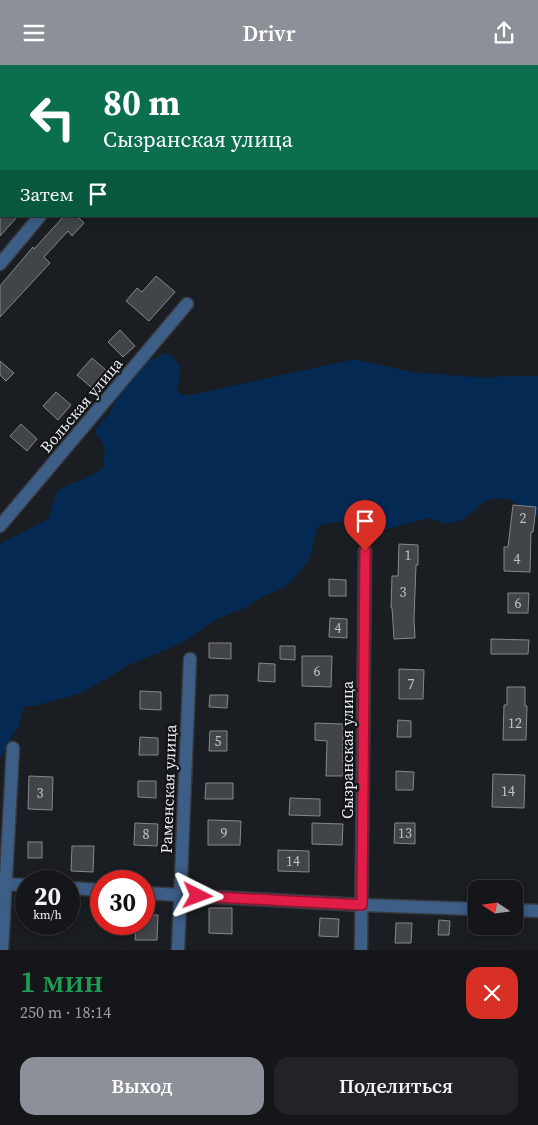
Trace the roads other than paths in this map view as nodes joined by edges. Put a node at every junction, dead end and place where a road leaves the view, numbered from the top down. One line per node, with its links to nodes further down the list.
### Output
1 (39, 217): 2 (street)
2 (0, 264)
3 (187, 304): 4 (street, Вольская улица)
4 (0, 526)
5 (365, 551): 12 (street, Сызранская улица)
6 (190, 659): 11 (street, Раменская улица)
7 (13, 748): 8 (street)
8 (2, 884): 9 (street); 16 (street)
9 (15, 885)
10 (155, 894): 11 (street)
11 (180, 895): 12 (street); 17 (street, Раменская улица)
12 (362, 905): 13 (street); 18 (street, Сызранская улица)
13 (468, 909)
14 (523, 910): 15 (street)
15 (538, 911)
16 (2, 950)
17 (178, 950)
18 (361, 950)

